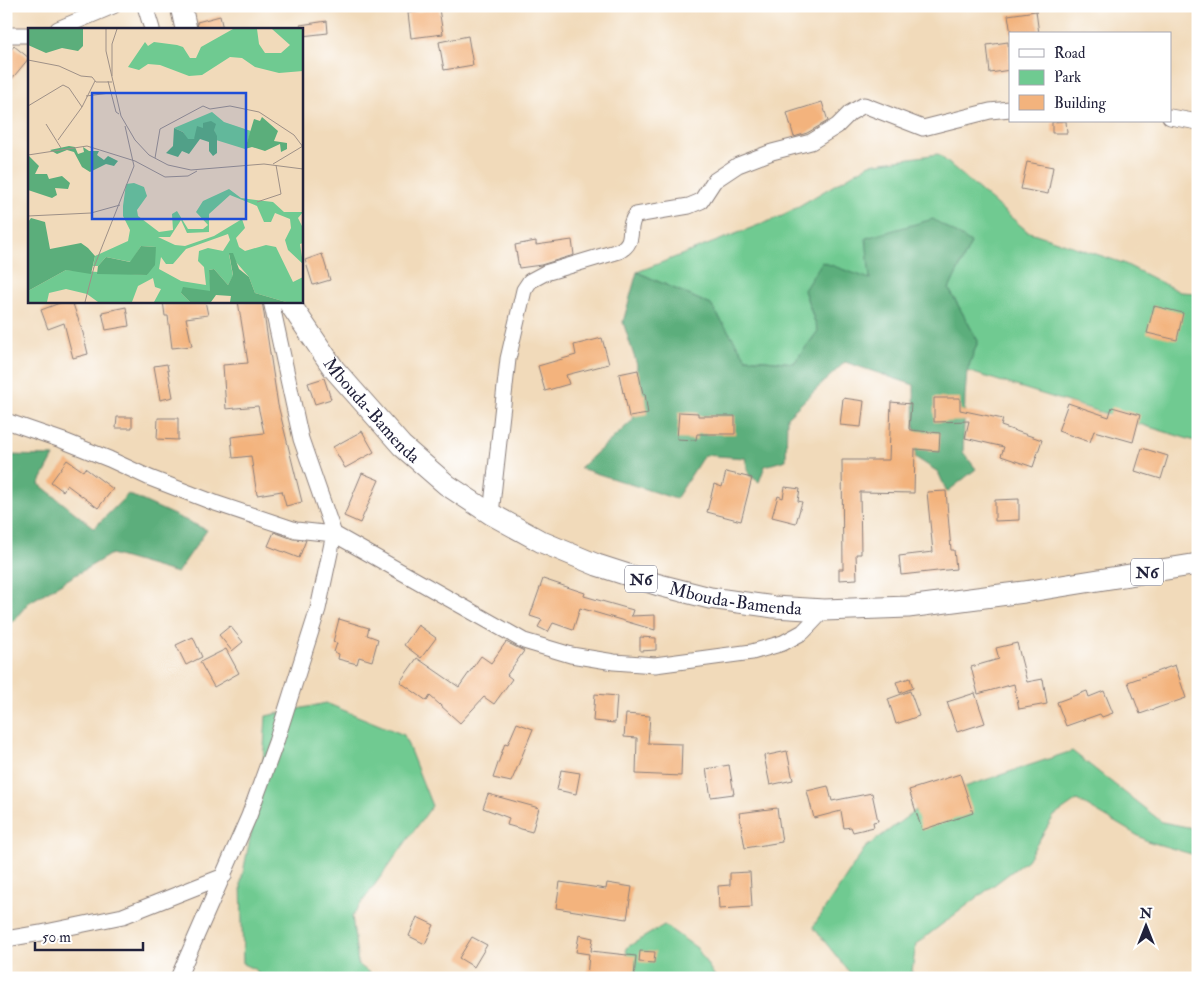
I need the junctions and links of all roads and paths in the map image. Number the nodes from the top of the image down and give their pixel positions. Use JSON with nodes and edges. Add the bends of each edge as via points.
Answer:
{"nodes":[{"id":1,"x":112,"y":6,"type":"edge"},
{"id":2,"x":145,"y":6,"type":"edge"},
{"id":3,"x":181,"y":6,"type":"edge"},
{"id":4,"x":60,"y":28,"type":"edge"},
{"id":5,"x":152,"y":28,"type":"edge"},
{"id":6,"x":186,"y":28,"type":"edge"},
{"id":7,"x":6,"y":35,"type":"edge"},
{"id":8,"x":28,"y":35,"type":"edge"},
{"id":9,"x":1009,"y":109,"type":"edge"},
{"id":10,"x":1172,"y":117,"type":"edge"},
{"id":11,"x":1198,"y":122,"type":"edge"},
{"id":12,"x":271,"y":302,"type":"edge"},
{"id":13,"x":289,"y":302,"type":"edge"},
{"id":14,"x":6,"y":421,"type":"edge"},
{"id":15,"x":491,"y":514,"type":"junction"},
{"id":16,"x":334,"y":534,"type":"junction"},
{"id":17,"x":1198,"y":564,"type":"edge"},
{"id":18,"x":824,"y":610,"type":"junction"},
{"id":19,"x":224,"y":876,"type":"junction"},
{"id":20,"x":6,"y":939,"type":"edge"},
{"id":21,"x":178,"y":978,"type":"edge"}],
"edges":[{"from":1,"to":4,"type":"street"},
{"from":2,"to":5,"type":"street"},
{"from":3,"to":6,"type":"highway"},
{"from":7,"to":8,"type":"street"},
{"from":9,"to":15,"type":"street","via":[[923,128],[864,105],[811,142],[738,165],[714,181],[700,200],[689,206],[636,215],[632,219],[626,248],[545,273],[530,281],[524,290],[508,359]]},
{"from":10,"to":11,"type":"street"},
{"from":12,"to":16,"type":"street","via":[[301,439]]},
{"from":13,"to":15,"type":"highway","name":"Mbouda-Bamenda","number":"N6","via":[[334,369],[402,446],[447,485]]},
{"from":14,"to":16,"type":"street","via":[[64,440],[215,503],[296,530]]},
{"from":15,"to":18,"type":"highway","name":"Mbouda-Bamenda","number":"N6","via":[[597,565],[659,585],[710,598]]},
{"from":16,"to":18,"type":"street","via":[[524,641],[571,655],[614,662],[655,665],[752,652],[783,643],[803,632]]},
{"from":16,"to":19,"type":"street","via":[[318,609],[279,733]]},
{"from":17,"to":18,"type":"highway","name":"Mbouda-Bamenda","number":"N6","via":[[908,607]]},
{"from":19,"to":20,"type":"street","via":[[123,916]]},
{"from":19,"to":21,"type":"street"}]}
